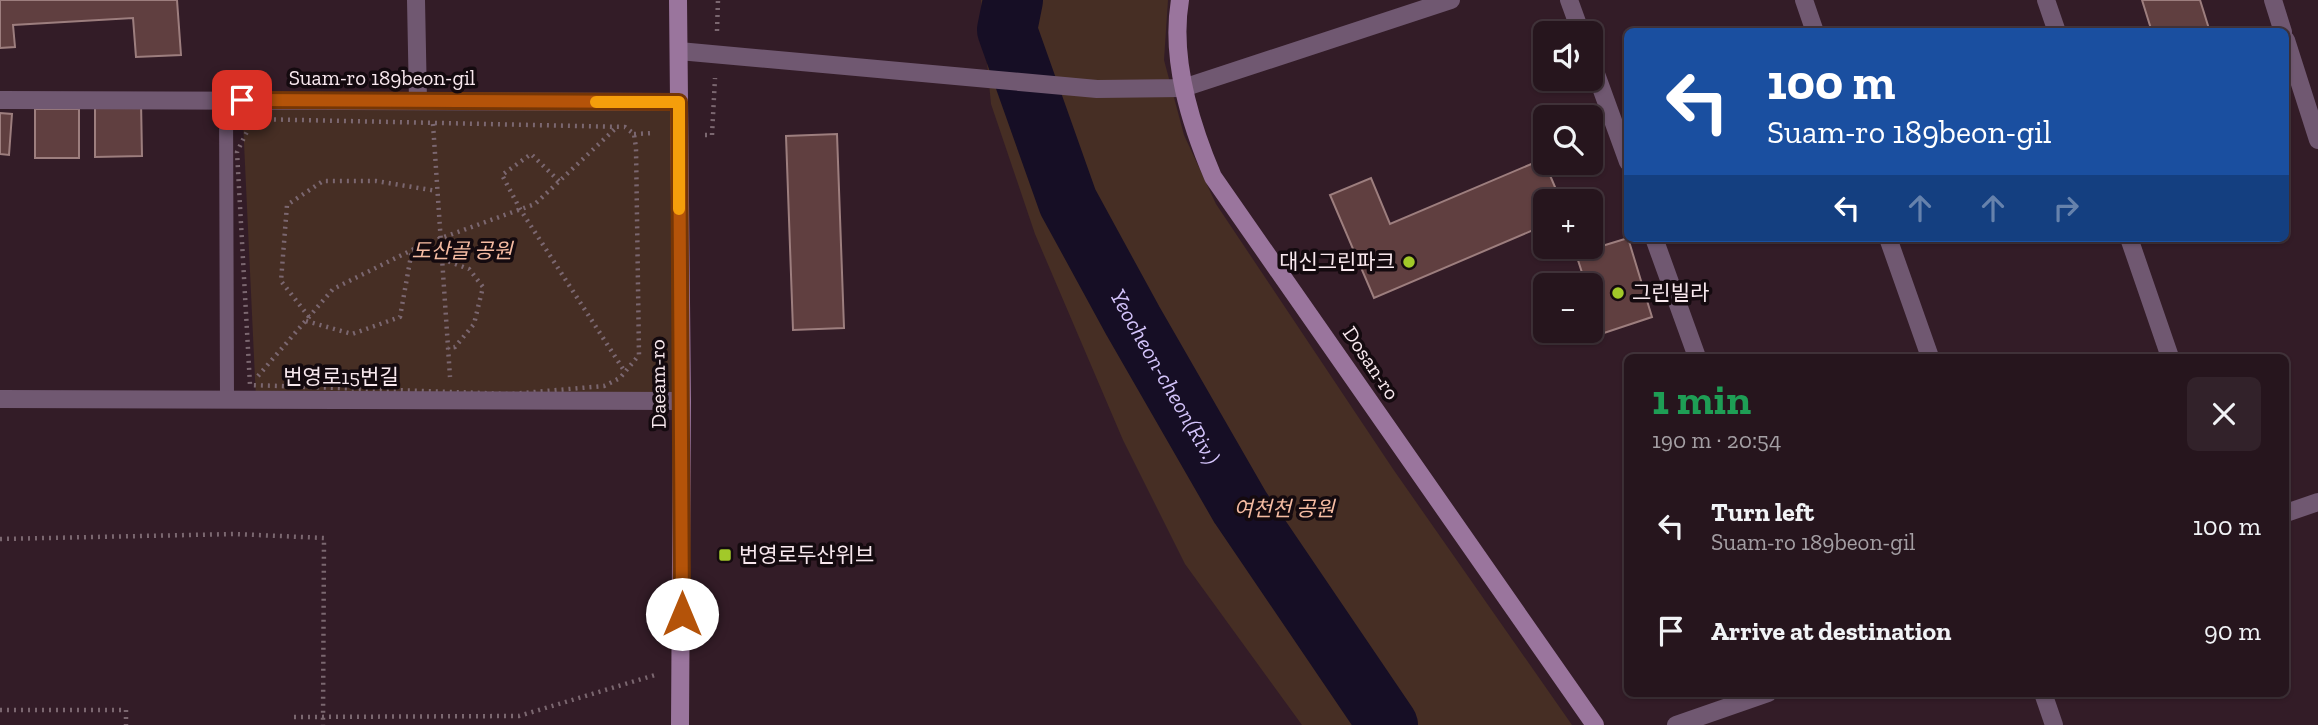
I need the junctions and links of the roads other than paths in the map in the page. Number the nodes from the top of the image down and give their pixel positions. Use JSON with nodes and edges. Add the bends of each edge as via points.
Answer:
{"nodes":[{"id":1,"x":416,"y":0,"type":"edge"},
{"id":2,"x":678,"y":0,"type":"edge"},
{"id":3,"x":1180,"y":0,"type":"edge"},
{"id":4,"x":1451,"y":0,"type":"edge"},
{"id":5,"x":1569,"y":0,"type":"edge"},
{"id":6,"x":1804,"y":0,"type":"edge"},
{"id":7,"x":2046,"y":0,"type":"edge"},
{"id":8,"x":2273,"y":0,"type":"edge"},
{"id":9,"x":1577,"y":21,"type":"edge"},
{"id":10,"x":1814,"y":28,"type":"edge"},
{"id":11,"x":2056,"y":28,"type":"edge"},
{"id":12,"x":2282,"y":28,"type":"edge"},
{"id":13,"x":2289,"y":49,"type":"edge"},
{"id":14,"x":679,"y":51,"type":"junction"},
{"id":15,"x":1184,"y":88,"type":"junction"},
{"id":16,"x":1602,"y":91,"type":"edge"},
{"id":17,"x":0,"y":100,"type":"edge"},
{"id":18,"x":226,"y":100,"type":"junction"},
{"id":19,"x":418,"y":101,"type":"junction"},
{"id":20,"x":679,"y":102,"type":"junction"},
{"id":21,"x":2318,"y":140,"type":"edge"},
{"id":22,"x":1624,"y":151,"type":"edge"},
{"id":23,"x":1655,"y":242,"type":"edge"},
{"id":24,"x":1889,"y":242,"type":"edge"},
{"id":25,"x":2130,"y":242,"type":"edge"},
{"id":26,"x":1696,"y":354,"type":"edge"},
{"id":27,"x":1929,"y":354,"type":"edge"},
{"id":28,"x":2169,"y":354,"type":"edge"},
{"id":29,"x":0,"y":399,"type":"edge"},
{"id":30,"x":227,"y":400,"type":"junction"},
{"id":31,"x":682,"y":401,"type":"junction"},
{"id":32,"x":2318,"y":502,"type":"edge"},
{"id":33,"x":2289,"y":512,"type":"edge"},
{"id":34,"x":1756,"y":697,"type":"edge"},
{"id":35,"x":2044,"y":697,"type":"edge"},
{"id":36,"x":680,"y":725,"type":"edge"},
{"id":37,"x":1595,"y":725,"type":"edge"},
{"id":38,"x":1676,"y":725,"type":"edge"},
{"id":39,"x":2053,"y":725,"type":"edge"}],
"edges":[{"from":1,"to":19,"type":"street"},
{"from":2,"to":14,"type":"main road","name":"Daeam-ro"},
{"from":3,"to":15,"type":"main road","name":"Dosan-ro"},
{"from":4,"to":15,"type":"street"},
{"from":5,"to":9,"type":"street"},
{"from":6,"to":10,"type":"street"},
{"from":7,"to":11,"type":"street"},
{"from":8,"to":12,"type":"street"},
{"from":13,"to":21,"type":"street"},
{"from":14,"to":15,"type":"street","via":[[1097,89]]},
{"from":14,"to":20,"type":"main road","name":"Daeam-ro"},
{"from":15,"to":37,"type":"main road","name":"Dosan-ro","via":[[1200,148],[1228,202]]},
{"from":16,"to":22,"type":"street"},
{"from":17,"to":18,"type":"street","name":"Suam-ro 189beon-gil"},
{"from":18,"to":19,"type":"street","name":"Suam-ro 189beon-gil"},
{"from":18,"to":30,"type":"lane"},
{"from":19,"to":20,"type":"street","name":"Suam-ro 189beon-gil"},
{"from":20,"to":31,"type":"main road","name":"Daeam-ro"},
{"from":23,"to":26,"type":"street"},
{"from":24,"to":27,"type":"street"},
{"from":25,"to":28,"type":"street"},
{"from":29,"to":30,"type":"street","name":"번영로15번길"},
{"from":30,"to":31,"type":"street","name":"번영로15번길"},
{"from":31,"to":36,"type":"main road","name":"Daeam-ro"},
{"from":32,"to":33,"type":"street"},
{"from":34,"to":38,"type":"street"},
{"from":35,"to":39,"type":"street"}]}
